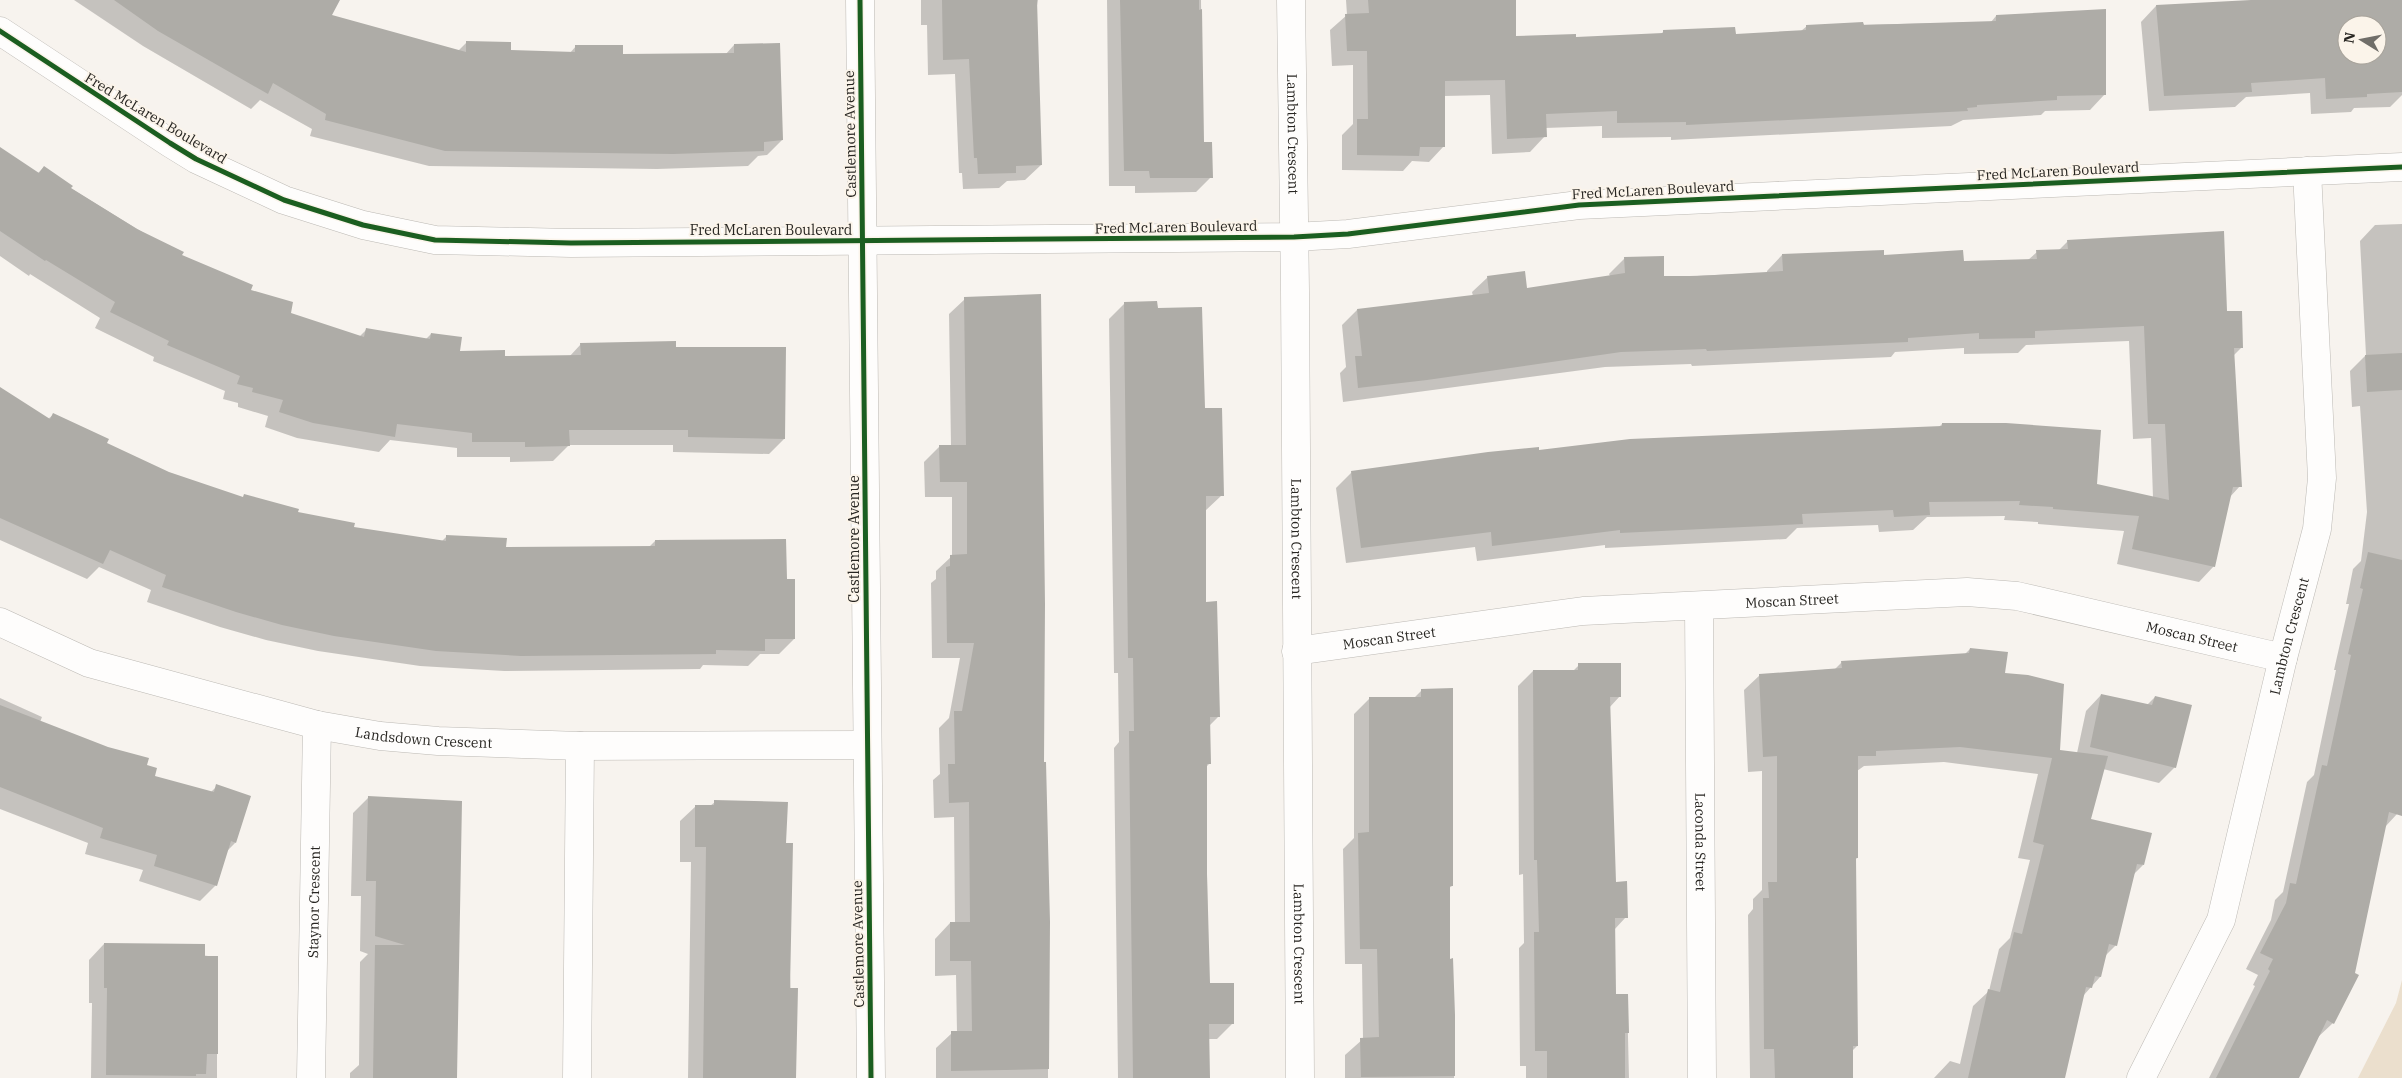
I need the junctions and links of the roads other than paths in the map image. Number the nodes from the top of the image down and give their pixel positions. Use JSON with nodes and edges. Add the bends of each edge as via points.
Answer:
{"nodes":[{"id":1,"x":860,"y":0,"type":"edge"},
{"id":2,"x":1291,"y":0,"type":"edge"},
{"id":3,"x":0,"y":31,"type":"edge"},
{"id":4,"x":2402,"y":166,"type":"edge"},
{"id":5,"x":2308,"y":171,"type":"junction"},
{"id":6,"x":1294,"y":237,"type":"junction"},
{"id":7,"x":863,"y":241,"type":"junction"},
{"id":8,"x":1699,"y":606,"type":"junction"},
{"id":9,"x":0,"y":622,"type":"edge"},
{"id":10,"x":1296,"y":651,"type":"junction"},
{"id":11,"x":2283,"y":658,"type":"junction"},
{"id":12,"x":317,"y":725,"type":"junction"},
{"id":13,"x":867,"y":744,"type":"junction"},
{"id":14,"x":580,"y":746,"type":"junction"},
{"id":15,"x":311,"y":1078,"type":"edge"},
{"id":16,"x":577,"y":1078,"type":"edge"},
{"id":17,"x":871,"y":1078,"type":"edge"},
{"id":18,"x":1300,"y":1078,"type":"edge"},
{"id":19,"x":1702,"y":1078,"type":"edge"},
{"id":20,"x":2141,"y":1078,"type":"edge"}],
"edges":[{"from":1,"to":7,"type":"street","name":"Castlemore Avenue"},
{"from":2,"to":6,"type":"street","name":"Lambton Crescent"},
{"from":3,"to":7,"type":"street","name":"Fred McLaren Boulevard","via":[[196,159],[284,200],[363,225],[435,240],[486,242]]},
{"from":4,"to":5,"type":"street","name":"Fred McLaren Boulevard"},
{"from":5,"to":6,"type":"street","name":"Fred McLaren Boulevard","via":[[1579,205],[1348,234]]},
{"from":5,"to":11,"type":"street","name":"Lambton Crescent","via":[[2322,478],[2317,529]]},
{"from":6,"to":7,"type":"street","name":"Fred McLaren Boulevard"},
{"from":6,"to":10,"type":"street","name":"Lambton Crescent"},
{"from":7,"to":13,"type":"street","name":"Castlemore Avenue"},
{"from":8,"to":10,"type":"street","name":"Moscan Street","via":[[1536,616]]},
{"from":8,"to":11,"type":"street","name":"Moscan Street","via":[[1967,592],[2017,596]]},
{"from":8,"to":19,"type":"street","name":"Laconda Street"},
{"from":9,"to":12,"type":"street","name":"Landsdown Crescent","via":[[89,663]]},
{"from":10,"to":18,"type":"street","name":"Lambton Crescent"},
{"from":11,"to":20,"type":"street","name":"Lambton Crescent","via":[[2221,920]]},
{"from":12,"to":14,"type":"street","name":"Landsdown Crescent","via":[[380,736],[438,741]]},
{"from":12,"to":15,"type":"street","name":"Staynor Crescent"},
{"from":13,"to":14,"type":"street","name":"Landsdown Crescent"},
{"from":13,"to":17,"type":"street","name":"Castlemore Avenue"},
{"from":14,"to":16,"type":"street"}]}
